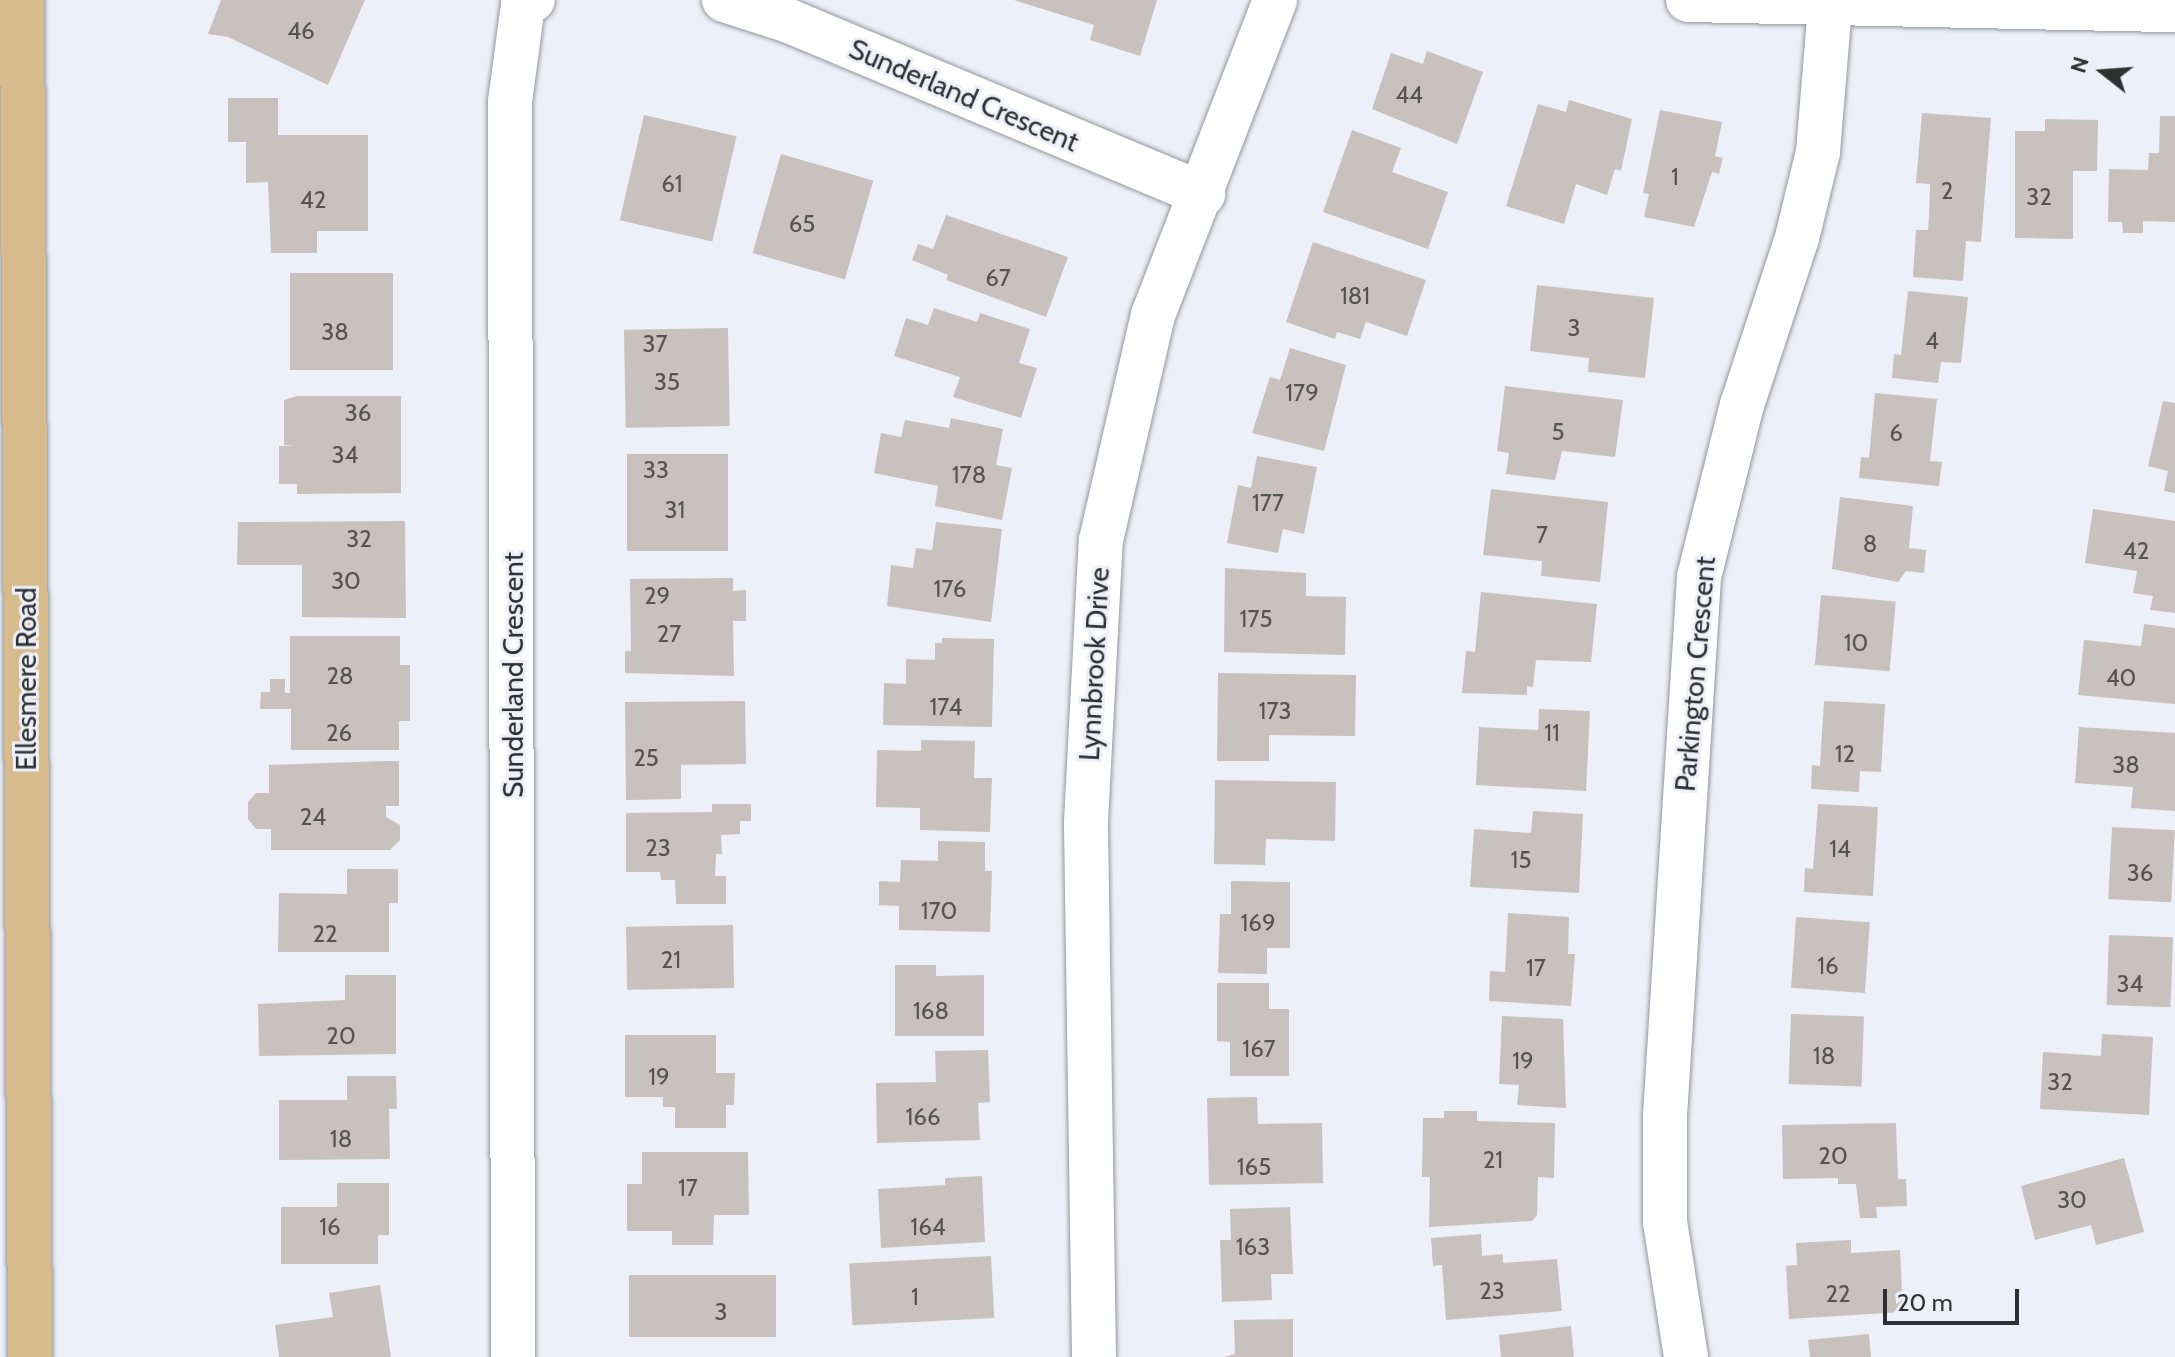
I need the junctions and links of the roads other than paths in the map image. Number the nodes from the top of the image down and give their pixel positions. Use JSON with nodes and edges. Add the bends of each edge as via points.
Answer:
{"nodes":[{"id":1,"x":22,"y":0,"type":"edge"},
{"id":2,"x":533,"y":0,"type":"edge"},
{"id":3,"x":724,"y":0,"type":"edge"},
{"id":4,"x":1275,"y":0,"type":"edge"},
{"id":5,"x":1688,"y":0,"type":"edge"},
{"id":6,"x":1830,"y":6,"type":"junction"},
{"id":7,"x":2175,"y":10,"type":"edge"},
{"id":8,"x":11,"y":154,"type":"edge"},
{"id":9,"x":1203,"y":194,"type":"junction"},
{"id":10,"x":12,"y":441,"type":"edge"},
{"id":11,"x":13,"y":802,"type":"edge"},
{"id":12,"x":30,"y":1357,"type":"edge"},
{"id":13,"x":513,"y":1357,"type":"edge"},
{"id":14,"x":1094,"y":1357,"type":"edge"},
{"id":15,"x":1686,"y":1357,"type":"edge"}],
"edges":[{"from":1,"to":8,"type":"main road","name":"Ellesmere Road"},
{"from":2,"to":13,"type":"street","name":"Sunderland Crescent","via":[[523,5],[510,102]]},
{"from":3,"to":9,"type":"street","name":"Sunderland Crescent","via":[[789,21]]},
{"from":4,"to":9,"type":"street","name":"Lynnbrook Drive"},
{"from":5,"to":6,"type":"street"},
{"from":6,"to":7,"type":"street"},
{"from":6,"to":15,"type":"street","name":"Parkington Crescent","via":[[1818,152],[1797,238],[1742,405],[1699,577],[1665,1116],[1665,1222]]},
{"from":8,"to":10,"type":"main road","name":"Ellesmere Road"},
{"from":9,"to":14,"type":"street","name":"Lynnbrook Drive","via":[[1153,315],[1110,495],[1094,603],[1086,822]]},
{"from":10,"to":11,"type":"main road","name":"Ellesmere Road"},
{"from":11,"to":12,"type":"main road","name":"Ellesmere Road"}]}
